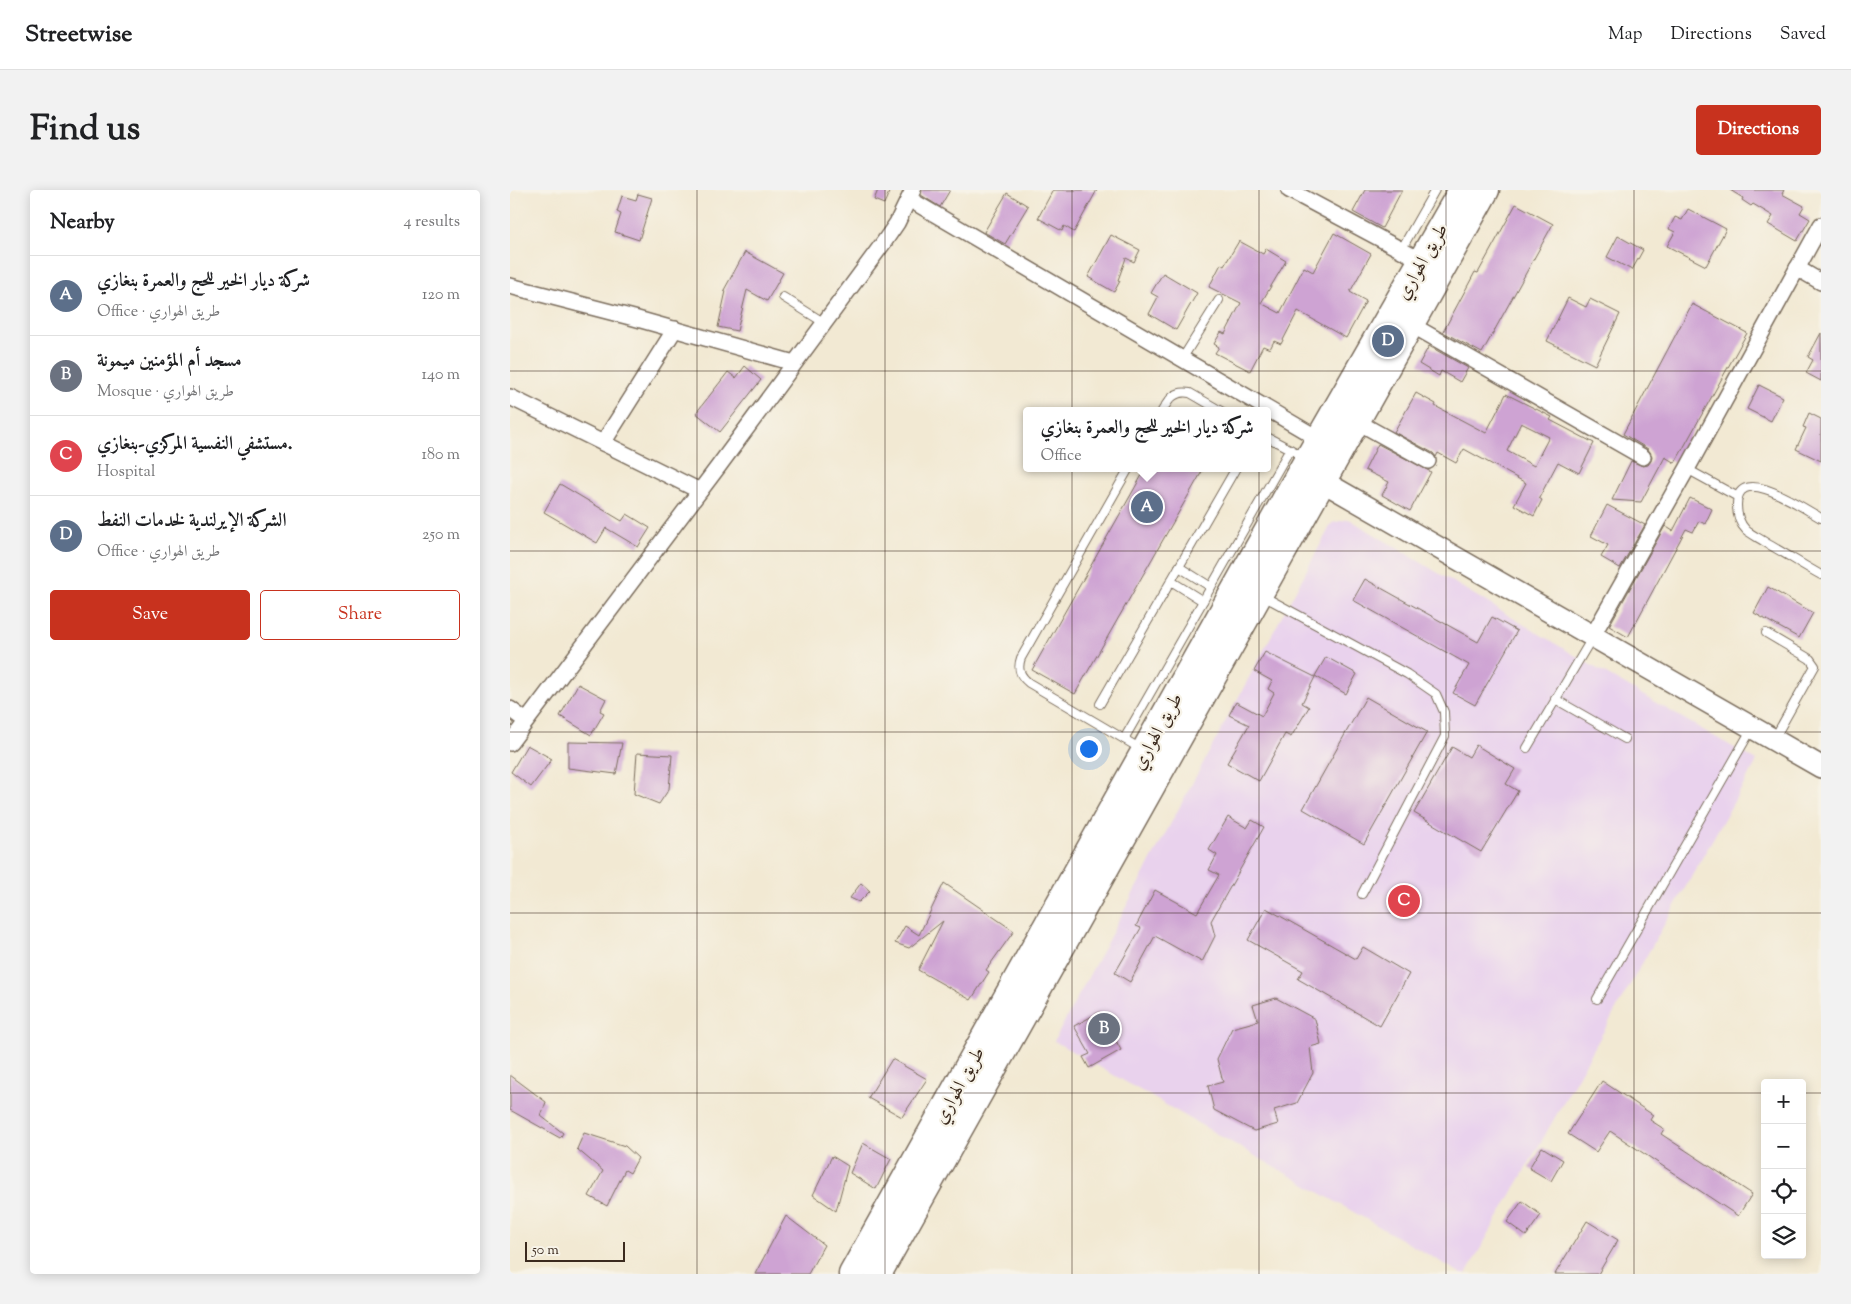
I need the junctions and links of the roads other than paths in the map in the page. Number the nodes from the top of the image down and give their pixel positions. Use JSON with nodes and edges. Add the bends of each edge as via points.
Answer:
{"nodes":[{"id":1,"x":1289,"y":190,"type":"edge"},
{"id":2,"x":1435,"y":190,"type":"edge"},
{"id":3,"x":1462,"y":190,"type":"edge"},
{"id":4,"x":1486,"y":190,"type":"edge"},
{"id":5,"x":911,"y":194,"type":"edge"},
{"id":6,"x":1821,"y":224,"type":"edge"},
{"id":7,"x":1412,"y":255,"type":"junction"},
{"id":8,"x":1797,"y":268,"type":"junction"},
{"id":9,"x":1821,"y":282,"type":"edge"},
{"id":10,"x":510,"y":286,"type":"edge"},
{"id":11,"x":783,"y":297,"type":"dead end"},
{"id":12,"x":1219,"y":300,"type":"dead end"},
{"id":13,"x":823,"y":322,"type":"junction"},
{"id":14,"x":1410,"y":324,"type":"junction"},
{"id":15,"x":675,"y":329,"type":"junction"},
{"id":16,"x":1182,"y":358,"type":"junction"},
{"id":17,"x":794,"y":363,"type":"junction"},
{"id":18,"x":510,"y":397,"type":"edge"},
{"id":19,"x":1165,"y":407,"type":"edge"},
{"id":20,"x":1214,"y":407,"type":"edge"},
{"id":21,"x":1249,"y":407,"type":"edge"},
{"id":22,"x":1356,"y":421,"type":"junction"},
{"id":23,"x":1271,"y":423,"type":"edge"},
{"id":24,"x":1271,"y":438,"type":"edge"},
{"id":25,"x":603,"y":443,"type":"junction"},
{"id":26,"x":1306,"y":449,"type":"junction"},
{"id":27,"x":1643,"y":457,"type":"dead end"},
{"id":28,"x":1428,"y":461,"type":"dead end"},
{"id":29,"x":1687,"y":469,"type":"junction"},
{"id":30,"x":1128,"y":472,"type":"edge"},
{"id":31,"x":1234,"y":472,"type":"edge"},
{"id":32,"x":1322,"y":481,"type":"junction"},
{"id":33,"x":700,"y":491,"type":"junction"},
{"id":34,"x":1738,"y":497,"type":"junction"},
{"id":35,"x":1821,"y":518,"type":"edge"},
{"id":36,"x":1179,"y":567,"type":"junction"},
{"id":37,"x":1821,"y":575,"type":"edge"},
{"id":38,"x":1171,"y":581,"type":"junction"},
{"id":39,"x":1211,"y":587,"type":"junction"},
{"id":40,"x":1260,"y":594,"type":"junction"},
{"id":41,"x":1203,"y":601,"type":"junction"},
{"id":42,"x":1766,"y":634,"type":"dead end"},
{"id":43,"x":1593,"y":635,"type":"junction"},
{"id":44,"x":1556,"y":699,"type":"junction"},
{"id":45,"x":1100,"y":704,"type":"dead end"},
{"id":46,"x":510,"y":709,"type":"edge"},
{"id":47,"x":526,"y":721,"type":"junction"},
{"id":48,"x":1753,"y":728,"type":"junction"},
{"id":49,"x":1626,"y":739,"type":"dead end"},
{"id":50,"x":1774,"y":740,"type":"junction"},
{"id":51,"x":510,"y":743,"type":"edge"},
{"id":52,"x":1135,"y":745,"type":"junction"},
{"id":53,"x":1527,"y":748,"type":"dead end"},
{"id":54,"x":1821,"y":767,"type":"edge"},
{"id":55,"x":1362,"y":894,"type":"dead end"},
{"id":56,"x":1597,"y":999,"type":"dead end"},
{"id":57,"x":852,"y":1274,"type":"edge"},
{"id":58,"x":878,"y":1274,"type":"edge"}],
"edges":[{"from":1,"to":7,"type":"street"},
{"from":2,"to":7,"type":"lane"},
{"from":3,"to":7,"type":"highway","name":"طريق الهواري"},
{"from":4,"to":14,"type":"highway","name":"طريق الهواري"},
{"from":5,"to":13,"type":"street","via":[[884,242]]},
{"from":5,"to":16,"type":"street"},
{"from":6,"to":8,"type":"street"},
{"from":7,"to":26,"type":"highway","name":"طريق الهواري"},
{"from":8,"to":9,"type":"street"},
{"from":8,"to":29,"type":"street"},
{"from":10,"to":15,"type":"street"},
{"from":11,"to":13,"type":"lane"},
{"from":12,"to":16,"type":"lane"},
{"from":13,"to":17,"type":"street"},
{"from":14,"to":22,"type":"highway","name":"طريق الهواري"},
{"from":14,"to":27,"type":"street"},
{"from":15,"to":17,"type":"street"},
{"from":15,"to":25,"type":"street"},
{"from":16,"to":21,"type":"street"},
{"from":17,"to":33,"type":"street"},
{"from":18,"to":25,"type":"street"},
{"from":19,"to":20,"type":"lane","via":[[1171,397],[1185,392]]},
{"from":22,"to":28,"type":"street"},
{"from":22,"to":32,"type":"highway","name":"طريق الهواري"},
{"from":23,"to":26,"type":"street"},
{"from":24,"to":26,"type":"lane"},
{"from":25,"to":33,"type":"street"},
{"from":26,"to":39,"type":"lane"},
{"from":26,"to":52,"type":"highway","name":"طريق الهواري"},
{"from":29,"to":34,"type":"lane"},
{"from":29,"to":43,"type":"street"},
{"from":30,"to":52,"type":"lane","via":[[1021,658],[1019,669],[1029,683]]},
{"from":31,"to":36,"type":"lane"},
{"from":32,"to":40,"type":"highway","name":"طريق الهواري"},
{"from":32,"to":43,"type":"street"},
{"from":33,"to":47,"type":"street"},
{"from":34,"to":35,"type":"lane","via":[[1747,488],[1765,488]]},
{"from":34,"to":37,"type":"lane","via":[[1738,516],[1746,530]]},
{"from":36,"to":38,"type":"lane"},
{"from":36,"to":39,"type":"lane"},
{"from":38,"to":41,"type":"lane"},
{"from":38,"to":45,"type":"lane"},
{"from":39,"to":41,"type":"lane"},
{"from":40,"to":55,"type":"lane","via":[[1407,674],[1436,694],[1444,712],[1445,736]]},
{"from":40,"to":58,"type":"highway","name":"طريق الهواري"},
{"from":41,"to":52,"type":"lane"},
{"from":42,"to":50,"type":"lane","via":[[1810,659],[1815,666]]},
{"from":43,"to":44,"type":"lane"},
{"from":43,"to":48,"type":"street"},
{"from":44,"to":49,"type":"lane"},
{"from":44,"to":53,"type":"lane"},
{"from":46,"to":47,"type":"street"},
{"from":47,"to":51,"type":"street"},
{"from":48,"to":50,"type":"street"},
{"from":48,"to":56,"type":"lane"},
{"from":50,"to":54,"type":"street"},
{"from":52,"to":57,"type":"highway","name":"طريق الهواري"}]}
